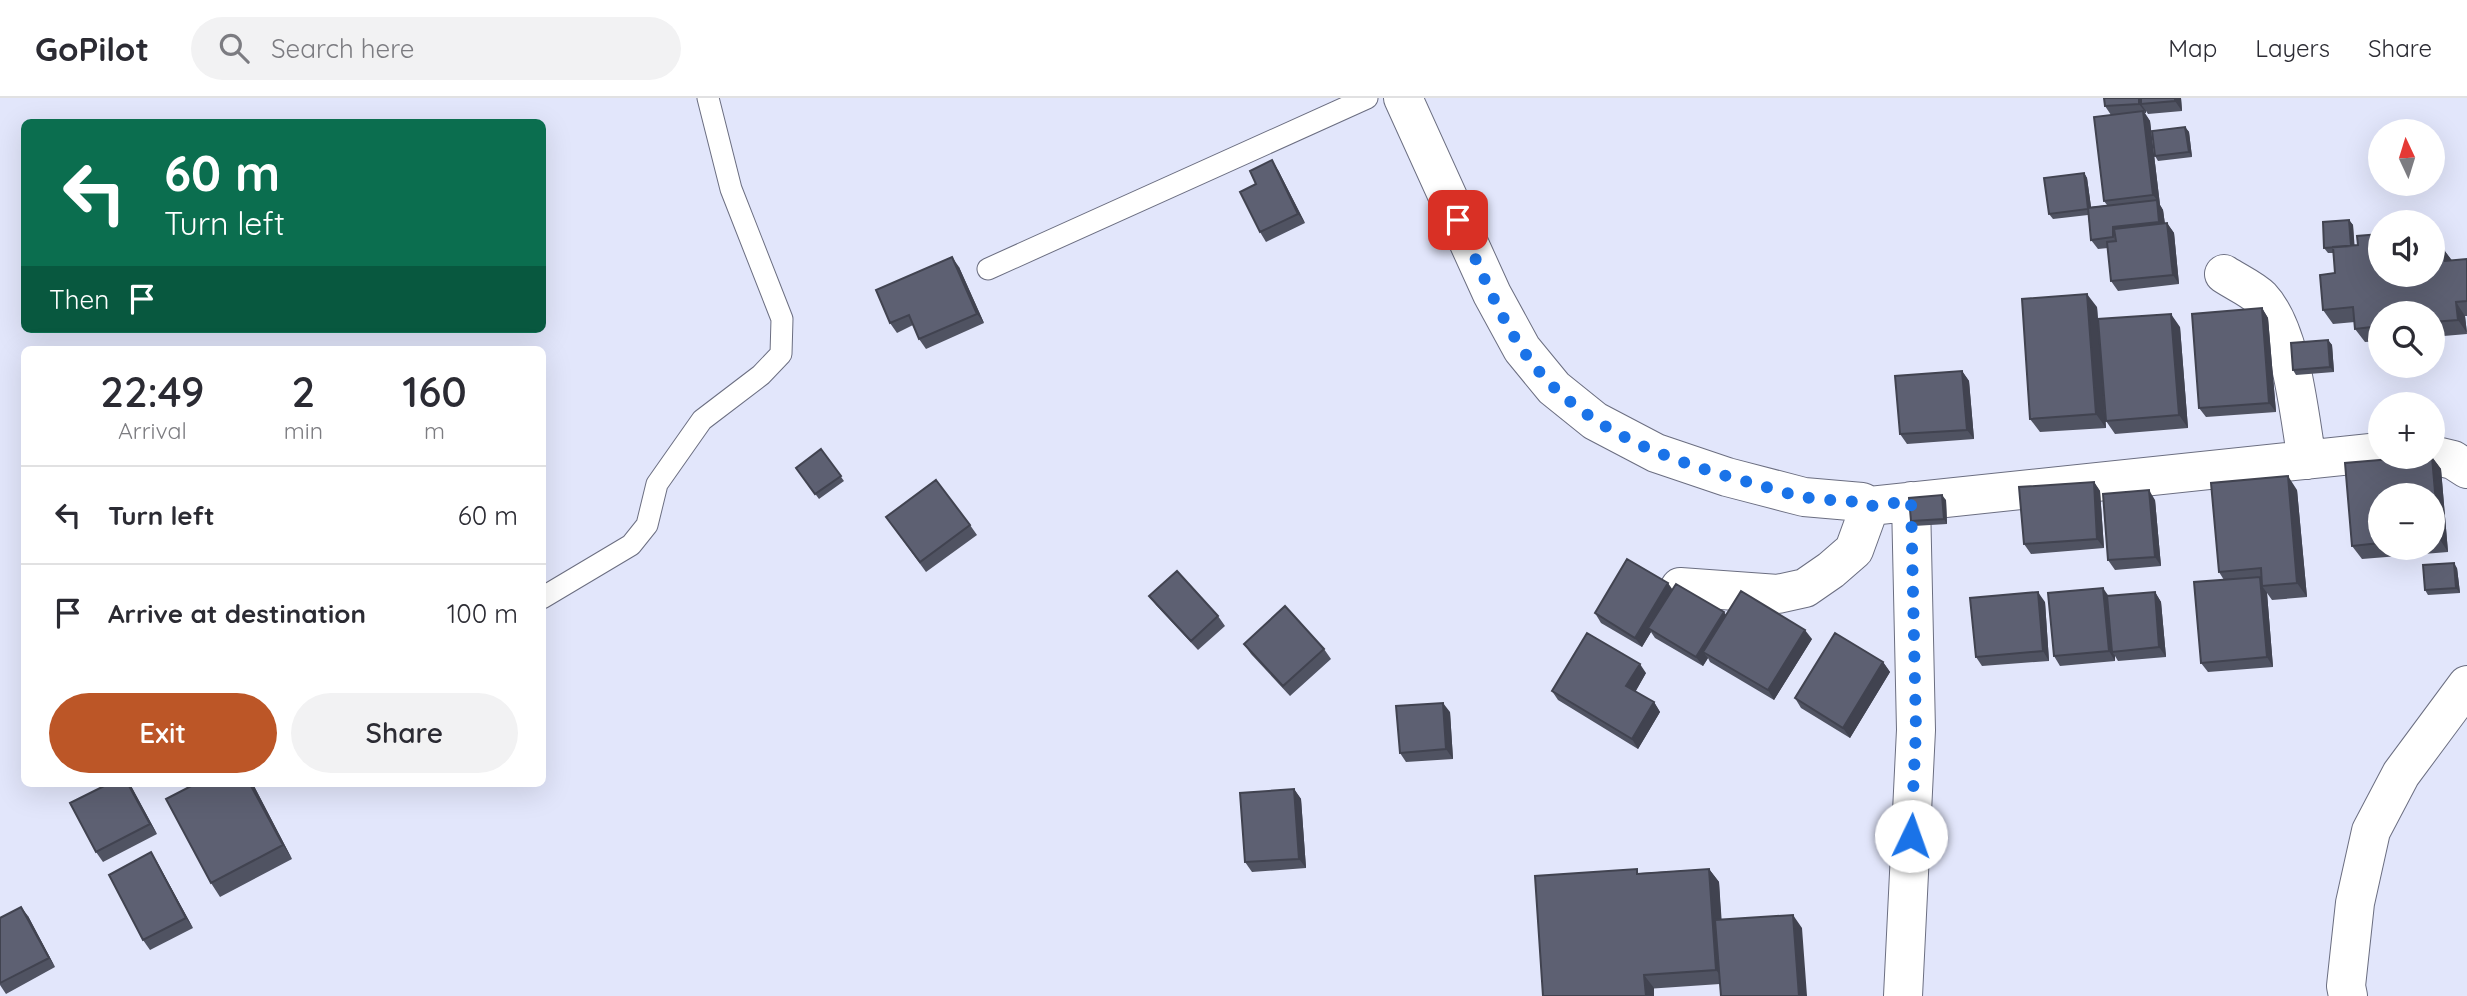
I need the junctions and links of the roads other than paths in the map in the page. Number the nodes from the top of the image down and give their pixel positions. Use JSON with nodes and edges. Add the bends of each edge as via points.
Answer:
{"nodes":[{"id":1,"x":708,"y":98,"type":"edge"},
{"id":2,"x":1367,"y":98,"type":"edge"},
{"id":3,"x":1403,"y":98,"type":"edge"},
{"id":4,"x":988,"y":269,"type":"dead end"},
{"id":5,"x":2224,"y":274,"type":"dead end"},
{"id":6,"x":2368,"y":453,"type":"edge"},
{"id":7,"x":2445,"y":458,"type":"edge"},
{"id":8,"x":2306,"y":460,"type":"junction"},
{"id":9,"x":2467,"y":469,"type":"edge"},
{"id":10,"x":1911,"y":501,"type":"junction"},
{"id":11,"x":1870,"y":506,"type":"junction"},
{"id":12,"x":1680,"y":587,"type":"edge"},
{"id":13,"x":546,"y":596,"type":"edge"},
{"id":14,"x":2467,"y":685,"type":"edge"},
{"id":15,"x":1903,"y":996,"type":"edge"},
{"id":16,"x":2348,"y":996,"type":"edge"}],
"edges":[{"from":1,"to":13,"type":"lane","via":[[731,190],[782,319],[781,354],[761,375],[702,419],[657,484],[647,525],[631,545]]},
{"from":2,"to":4,"type":"lane"},
{"from":3,"to":11,"type":"street","via":[[1492,294],[1522,349],[1554,388],[1595,421],[1656,453],[1804,497]]},
{"from":5,"to":8,"type":"street","via":[[2260,297],[2274,316],[2285,341]]},
{"from":6,"to":8,"type":"street"},
{"from":7,"to":9,"type":"street"},
{"from":8,"to":10,"type":"street"},
{"from":10,"to":11,"type":"street"},
{"from":10,"to":15,"type":"street","via":[[1916,730]]},
{"from":11,"to":12,"type":"street","via":[[1854,550],[1805,588],[1778,594]]},
{"from":14,"to":16,"type":"street","via":[[2401,774],[2371,831],[2354,903]]}]}
